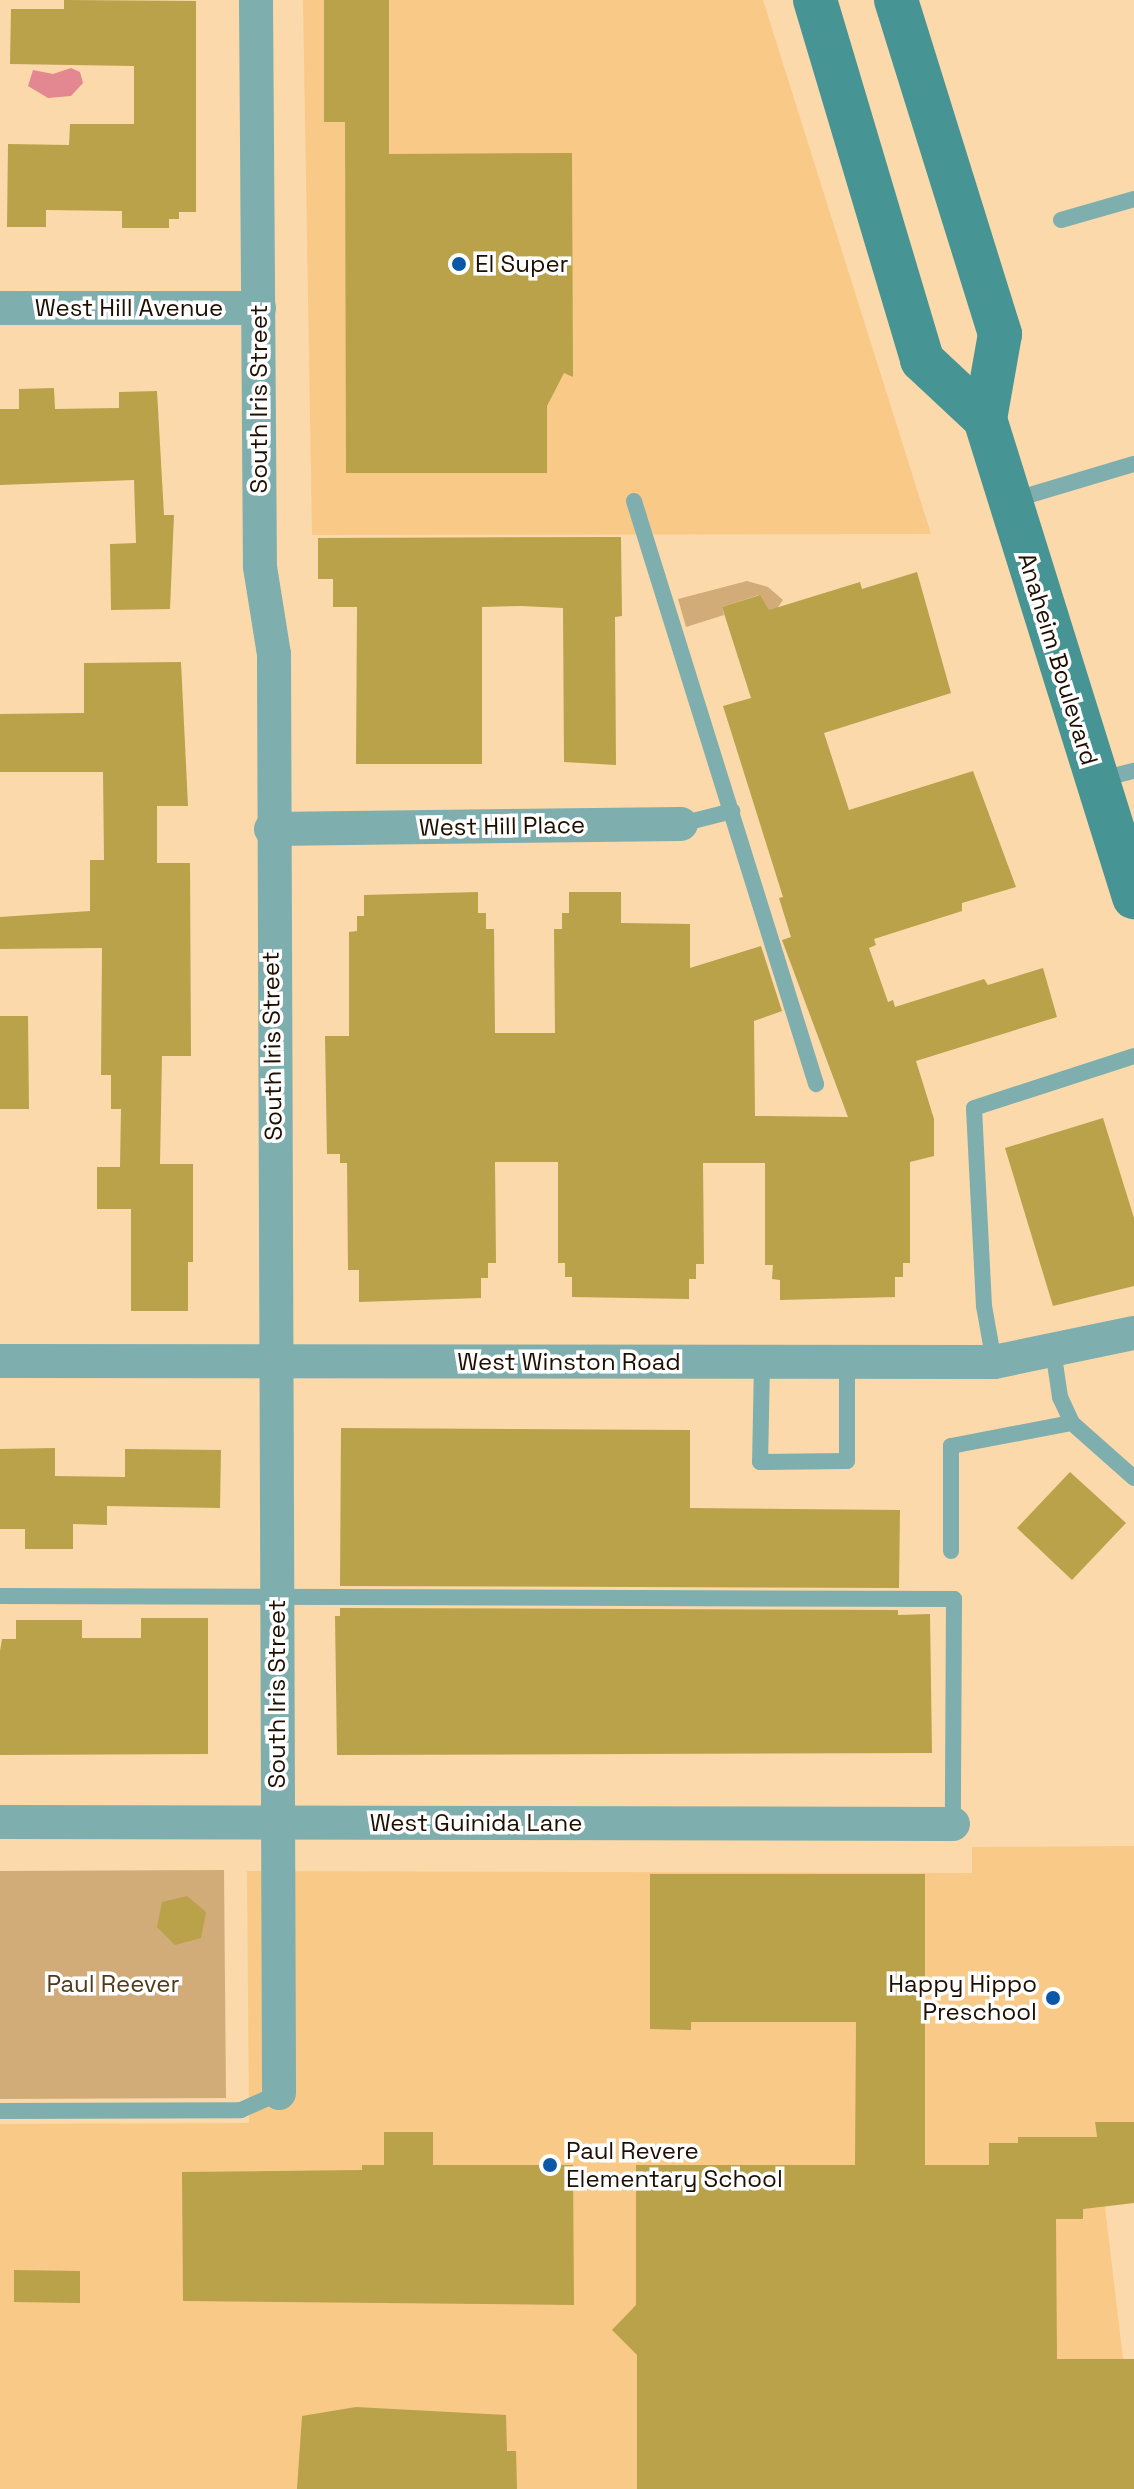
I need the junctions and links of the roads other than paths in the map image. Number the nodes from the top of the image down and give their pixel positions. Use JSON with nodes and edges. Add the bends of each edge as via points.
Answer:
{"nodes":[{"id":1,"x":256,"y":0,"type":"edge"},
{"id":2,"x":815,"y":0,"type":"edge"},
{"id":3,"x":896,"y":0,"type":"edge"},
{"id":4,"x":1134,"y":199,"type":"edge"},
{"id":5,"x":1061,"y":220,"type":"dead end"},
{"id":6,"x":0,"y":308,"type":"edge"},
{"id":7,"x":259,"y":308,"type":"junction"},
{"id":8,"x":985,"y":419,"type":"junction"},
{"id":9,"x":1134,"y":464,"type":"edge"},
{"id":10,"x":634,"y":501,"type":"dead end"},
{"id":11,"x":1009,"y":501,"type":"junction"},
{"id":12,"x":1115,"y":776,"type":"edge"},
{"id":13,"x":732,"y":811,"type":"junction"},
{"id":14,"x":681,"y":824,"type":"joint"},
{"id":15,"x":271,"y":829,"type":"junction"},
{"id":16,"x":1134,"y":897,"type":"edge"},
{"id":17,"x":1134,"y":1056,"type":"edge"},
{"id":18,"x":816,"y":1084,"type":"dead end"},
{"id":19,"x":1134,"y":1333,"type":"edge"},
{"id":20,"x":1053,"y":1350,"type":"junction"},
{"id":21,"x":0,"y":1361,"type":"edge"},
{"id":22,"x":275,"y":1362,"type":"junction"},
{"id":23,"x":762,"y":1362,"type":"junction"},
{"id":24,"x":847,"y":1362,"type":"junction"},
{"id":25,"x":994,"y":1362,"type":"junction"},
{"id":26,"x":1072,"y":1423,"type":"junction"},
{"id":27,"x":1134,"y":1478,"type":"edge"},
{"id":28,"x":951,"y":1551,"type":"dead end"},
{"id":29,"x":0,"y":1596,"type":"edge"},
{"id":30,"x":277,"y":1596,"type":"junction"},
{"id":31,"x":0,"y":1822,"type":"edge"},
{"id":32,"x":276,"y":1822,"type":"junction"},
{"id":33,"x":953,"y":1824,"type":"joint"},
{"id":34,"x":279,"y":2093,"type":"joint"},
{"id":35,"x":0,"y":2111,"type":"edge"}],
"edges":[{"from":1,"to":7,"type":"street","name":"South Iris Street"},
{"from":2,"to":8,"type":"main road","via":[[922,360]]},
{"from":3,"to":8,"type":"main road","name":"Anaheim Boulevard","via":[[1000,334]]},
{"from":4,"to":5,"type":"lane"},
{"from":6,"to":7,"type":"street","name":"West Hill Avenue"},
{"from":7,"to":15,"type":"street","name":"South Iris Street","via":[[260,567],[274,654]]},
{"from":8,"to":11,"type":"main road","name":"Anaheim Boulevard"},
{"from":9,"to":11,"type":"lane"},
{"from":10,"to":13,"type":"lane"},
{"from":11,"to":12,"type":"main road","name":"Anaheim Boulevard"},
{"from":12,"to":16,"type":"main road","name":"Anaheim Boulevard"},
{"from":13,"to":14,"type":"lane","name":"West Hill Place"},
{"from":13,"to":18,"type":"lane"},
{"from":14,"to":15,"type":"street","name":"West Hill Place"},
{"from":15,"to":22,"type":"street","name":"South Iris Street"},
{"from":17,"to":25,"type":"lane","via":[[974,1108],[984,1306]]},
{"from":19,"to":20,"type":"street","name":"West Winston Road"},
{"from":20,"to":25,"type":"street","name":"West Winston Road"},
{"from":20,"to":26,"type":"lane","via":[[1060,1397]]},
{"from":21,"to":22,"type":"street","name":"West Winston Road"},
{"from":22,"to":23,"type":"street","name":"West Winston Road"},
{"from":22,"to":30,"type":"street","name":"South Iris Street"},
{"from":23,"to":24,"type":"street","name":"West Winston Road"},
{"from":23,"to":24,"type":"lane","via":[[760,1462],[847,1461]]},
{"from":24,"to":25,"type":"street","name":"West Winston Road"},
{"from":26,"to":27,"type":"lane"},
{"from":26,"to":28,"type":"lane","via":[[951,1446]]},
{"from":29,"to":30,"type":"lane"},
{"from":30,"to":32,"type":"street","name":"South Iris Street"},
{"from":30,"to":33,"type":"lane","via":[[954,1599]]},
{"from":31,"to":32,"type":"street","name":"West Guinida Lane"},
{"from":32,"to":33,"type":"street","name":"West Guinida Lane"},
{"from":32,"to":34,"type":"street","name":"South Iris Street"},
{"from":34,"to":35,"type":"lane","via":[[241,2110]]}]}
